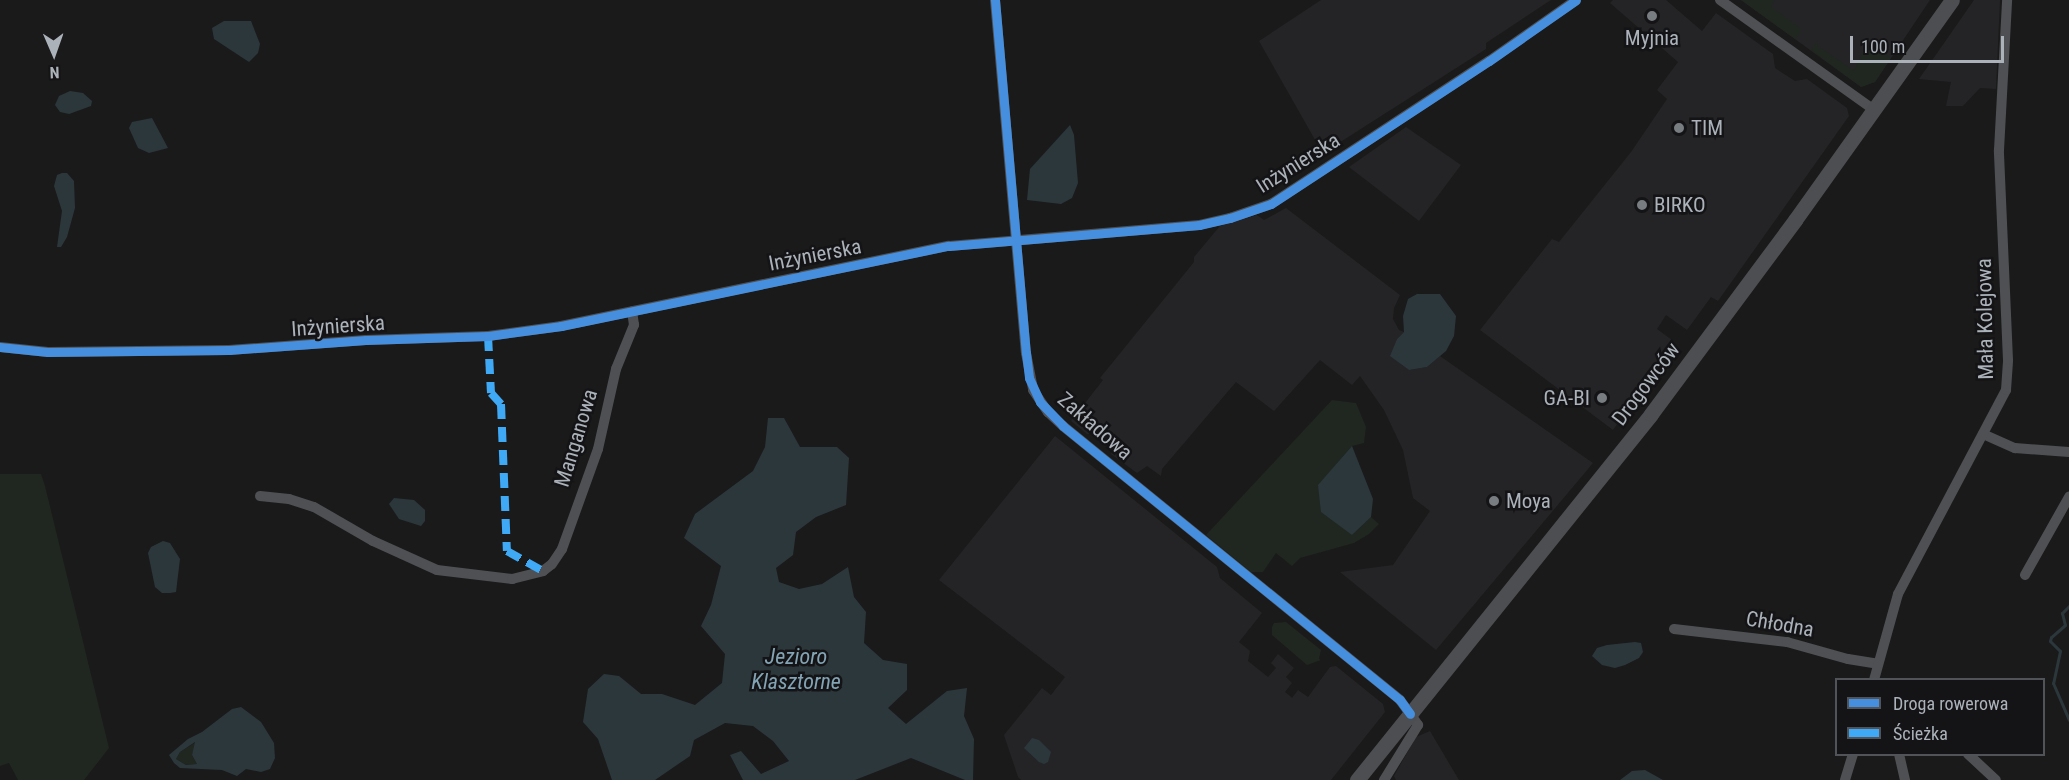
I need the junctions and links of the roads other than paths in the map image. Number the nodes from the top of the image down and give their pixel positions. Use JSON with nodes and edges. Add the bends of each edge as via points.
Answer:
{"nodes":[{"id":1,"x":995,"y":0,"type":"edge"},
{"id":2,"x":1576,"y":0,"type":"edge"},
{"id":3,"x":1720,"y":0,"type":"edge"},
{"id":4,"x":1952,"y":0,"type":"edge"},
{"id":5,"x":2007,"y":0,"type":"edge"},
{"id":6,"x":1874,"y":110,"type":"junction"},
{"id":7,"x":1016,"y":242,"type":"junction"},
{"id":8,"x":632,"y":312,"type":"junction"},
{"id":9,"x":0,"y":347,"type":"edge"},
{"id":10,"x":1983,"y":434,"type":"junction"},
{"id":11,"x":2069,"y":452,"type":"edge"},
{"id":12,"x":260,"y":496,"type":"dead end"},
{"id":13,"x":2069,"y":497,"type":"edge"},
{"id":14,"x":2025,"y":575,"type":"dead end"},
{"id":15,"x":1674,"y":629,"type":"dead end"},
{"id":16,"x":1878,"y":664,"type":"junction"},
{"id":17,"x":1874,"y":678,"type":"edge"},
{"id":18,"x":1410,"y":714,"type":"junction"},
{"id":19,"x":1851,"y":756,"type":"edge"},
{"id":20,"x":1899,"y":756,"type":"edge"},
{"id":21,"x":1970,"y":756,"type":"edge"},
{"id":22,"x":1357,"y":780,"type":"edge"},
{"id":23,"x":1384,"y":780,"type":"edge"},
{"id":24,"x":1845,"y":780,"type":"edge"},
{"id":25,"x":1905,"y":780,"type":"edge"},
{"id":26,"x":1996,"y":780,"type":"edge"}],
"edges":[{"from":1,"to":7,"type":"street","name":"Zakładowa"},
{"from":2,"to":7,"type":"street","name":"Inżynierska","via":[[1271,204],[1199,225]]},
{"from":3,"to":6,"type":"street"},
{"from":4,"to":6,"type":"main road","name":"Drogowców"},
{"from":5,"to":10,"type":"street","name":"Mała Kolejowa","via":[[1999,150],[2008,377],[2006,390]]},
{"from":6,"to":18,"type":"main road","name":"Drogowców","via":[[1651,414]]},
{"from":7,"to":8,"type":"street","name":"Inżynierska","via":[[949,246]]},
{"from":7,"to":18,"type":"street","name":"Zakładowa","via":[[1029,378],[1048,412],[1400,700]]},
{"from":8,"to":9,"type":"street","name":"Inżynierska","via":[[561,327],[465,338],[366,340],[229,350],[48,352]]},
{"from":8,"to":12,"type":"street","name":"Manganowa","via":[[634,325],[616,369],[598,449],[562,549],[543,571],[512,579],[437,570],[383,546],[314,507]]},
{"from":10,"to":11,"type":"street","via":[[2015,448]]},
{"from":10,"to":16,"type":"street","name":"Mała Kolejowa","via":[[1898,594]]},
{"from":13,"to":14,"type":"street"},
{"from":15,"to":16,"type":"street","name":"Chłodna","via":[[1787,642]]},
{"from":16,"to":17,"type":"street","name":"Mała Kolejowa"},
{"from":18,"to":22,"type":"main road","name":"Drogowców"},
{"from":18,"to":23,"type":"street","via":[[1418,725]]},
{"from":19,"to":24,"type":"street"},
{"from":20,"to":25,"type":"street"},
{"from":21,"to":26,"type":"street"}]}
